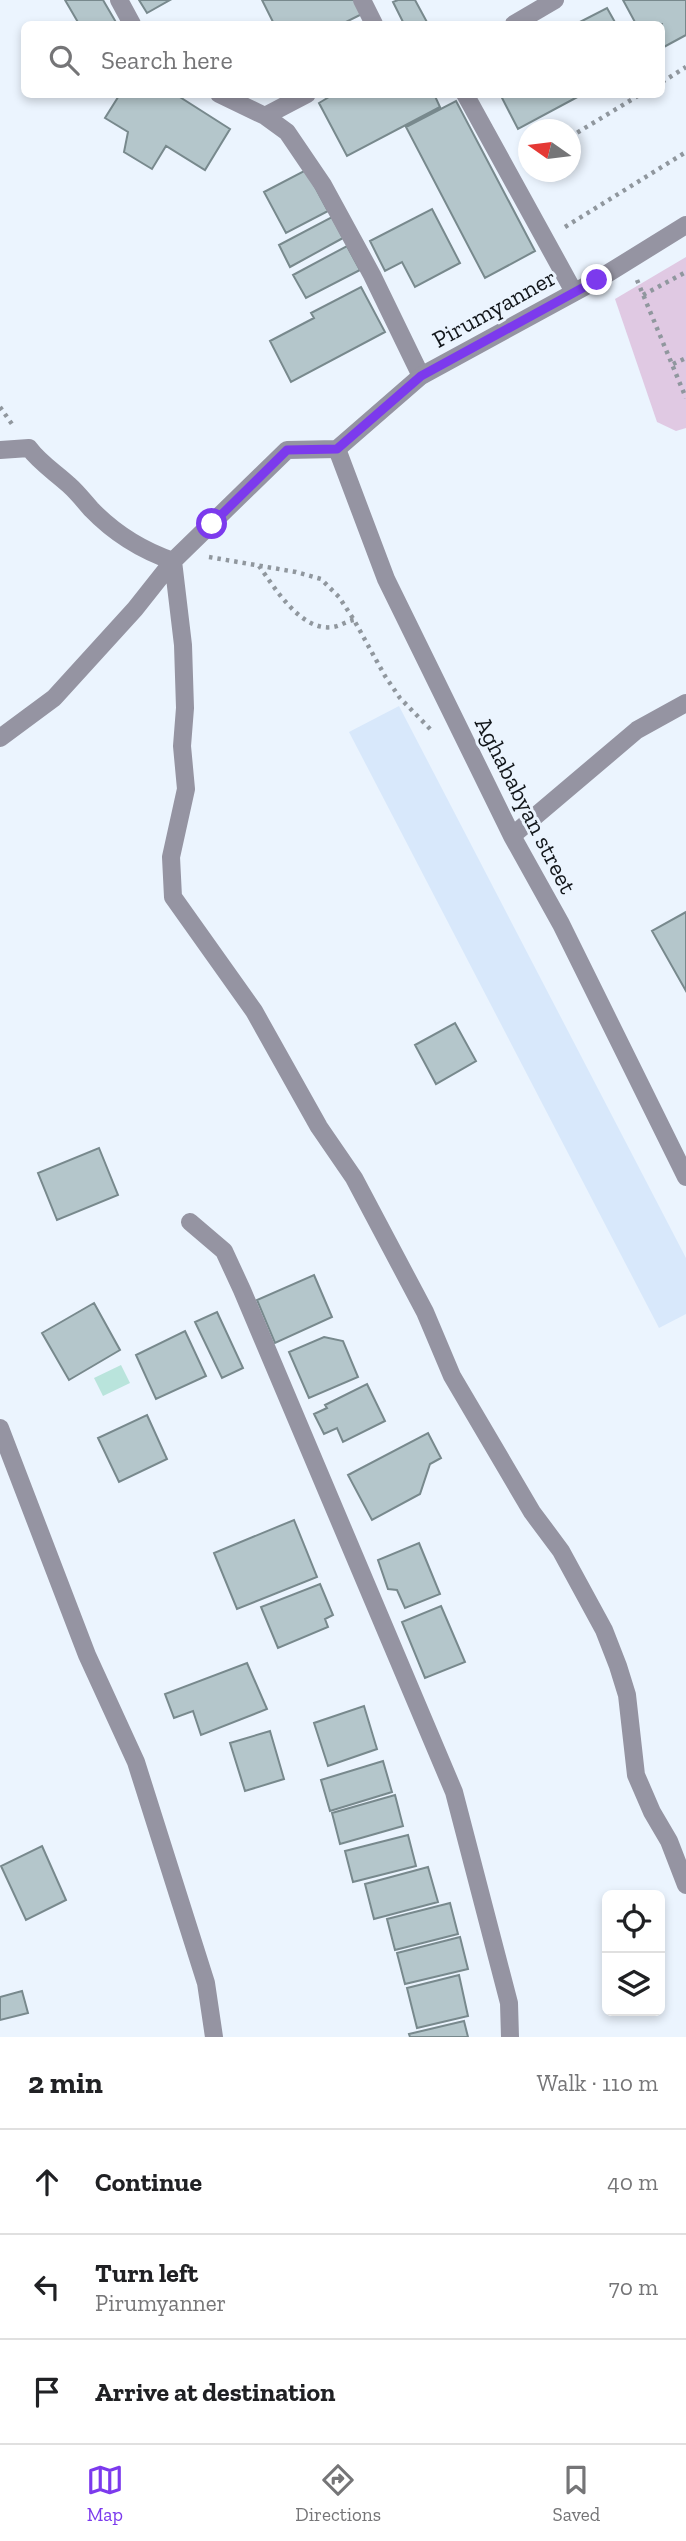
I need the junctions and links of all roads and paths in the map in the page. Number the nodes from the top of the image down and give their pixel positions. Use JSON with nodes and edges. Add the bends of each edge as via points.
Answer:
{"nodes":[{"id":1,"x":119,"y":0,"type":"edge"},
{"id":2,"x":362,"y":0,"type":"edge"},
{"id":3,"x":555,"y":0,"type":"edge"},
{"id":4,"x":130,"y":21,"type":"edge"},
{"id":5,"x":372,"y":21,"type":"edge"},
{"id":6,"x":519,"y":21,"type":"edge"},
{"id":7,"x":686,"y":67,"type":"edge"},
{"id":8,"x":665,"y":80,"type":"edge"},
{"id":9,"x":227,"y":98,"type":"edge"},
{"id":10,"x":299,"y":98,"type":"edge"},
{"id":11,"x":467,"y":98,"type":"edge"},
{"id":12,"x":634,"y":98,"type":"edge"},
{"id":13,"x":265,"y":116,"type":"junction"},
{"id":14,"x":581,"y":130,"type":"edge"},
{"id":15,"x":686,"y":152,"type":"edge"},
{"id":16,"x":686,"y":225,"type":"edge"},
{"id":17,"x":546,"y":239,"type":"junction"},
{"id":18,"x":686,"y":272,"type":"edge"},
{"id":19,"x":634,"y":274,"type":"dead end"},
{"id":20,"x":574,"y":292,"type":"junction"},
{"id":21,"x":643,"y":295,"type":"junction"},
{"id":22,"x":686,"y":358,"type":"edge"},
{"id":23,"x":673,"y":364,"type":"junction"},
{"id":24,"x":421,"y":376,"type":"junction"},
{"id":25,"x":686,"y":398,"type":"edge"},
{"id":26,"x":337,"y":449,"type":"junction"},
{"id":27,"x":0,"y":450,"type":"edge"},
{"id":28,"x":173,"y":561,"type":"junction"},
{"id":29,"x":259,"y":566,"type":"junction"},
{"id":30,"x":354,"y":620,"type":"junction"},
{"id":31,"x":686,"y":703,"type":"edge"},
{"id":32,"x":434,"y":733,"type":"dead end"},
{"id":33,"x":0,"y":738,"type":"edge"},
{"id":34,"x":512,"y":836,"type":"junction"},
{"id":35,"x":686,"y":1177,"type":"edge"},
{"id":36,"x":190,"y":1222,"type":"dead end"},
{"id":37,"x":0,"y":1428,"type":"edge"},
{"id":38,"x":686,"y":1885,"type":"edge"},
{"id":39,"x":214,"y":2037,"type":"edge"},
{"id":40,"x":510,"y":2037,"type":"edge"}],
"edges":[{"from":1,"to":4,"type":"street"},
{"from":2,"to":5,"type":"street"},
{"from":3,"to":6,"type":"street"},
{"from":7,"to":8,"type":"path"},
{"from":9,"to":13,"type":"street"},
{"from":10,"to":13,"type":"street"},
{"from":11,"to":17,"type":"street"},
{"from":12,"to":14,"type":"path"},
{"from":13,"to":24,"type":"street","via":[[287,132],[323,186]]},
{"from":15,"to":17,"type":"path"},
{"from":16,"to":20,"type":"street","name":"Pirumyanner"},
{"from":17,"to":20,"type":"street"},
{"from":18,"to":21,"type":"path"},
{"from":19,"to":21,"type":"path"},
{"from":20,"to":24,"type":"street","name":"Pirumyanner"},
{"from":21,"to":23,"type":"path"},
{"from":22,"to":23,"type":"path"},
{"from":23,"to":25,"type":"path"},
{"from":24,"to":26,"type":"street","name":"Pirumyanner"},
{"from":26,"to":28,"type":"street","via":[[287,450]]},
{"from":26,"to":34,"type":"street","name":"Aghababyan street","via":[[386,579]]},
{"from":27,"to":28,"type":"street","via":[[29,448],[122,537]]},
{"from":28,"to":29,"type":"path","via":[[202,556]]},
{"from":28,"to":33,"type":"street","via":[[54,698]]},
{"from":28,"to":38,"type":"street","via":[[183,645],[186,789],[171,857],[173,897],[254,1011],[319,1127],[354,1178],[425,1312],[452,1376],[532,1512],[561,1551],[604,1630],[627,1695],[636,1774]]},
{"from":29,"to":30,"type":"path","via":[[321,579]]},
{"from":29,"to":30,"type":"path","via":[[294,612],[311,623],[332,628]]},
{"from":30,"to":32,"type":"path","via":[[400,698]]},
{"from":31,"to":34,"type":"street","via":[[637,730]]},
{"from":34,"to":35,"type":"street","name":"Aghababyan street","via":[[561,924]]},
{"from":36,"to":40,"type":"street","via":[[224,1251],[454,1791],[509,2003]]},
{"from":37,"to":39,"type":"street","via":[[87,1655],[136,1762],[206,1983]]}]}
